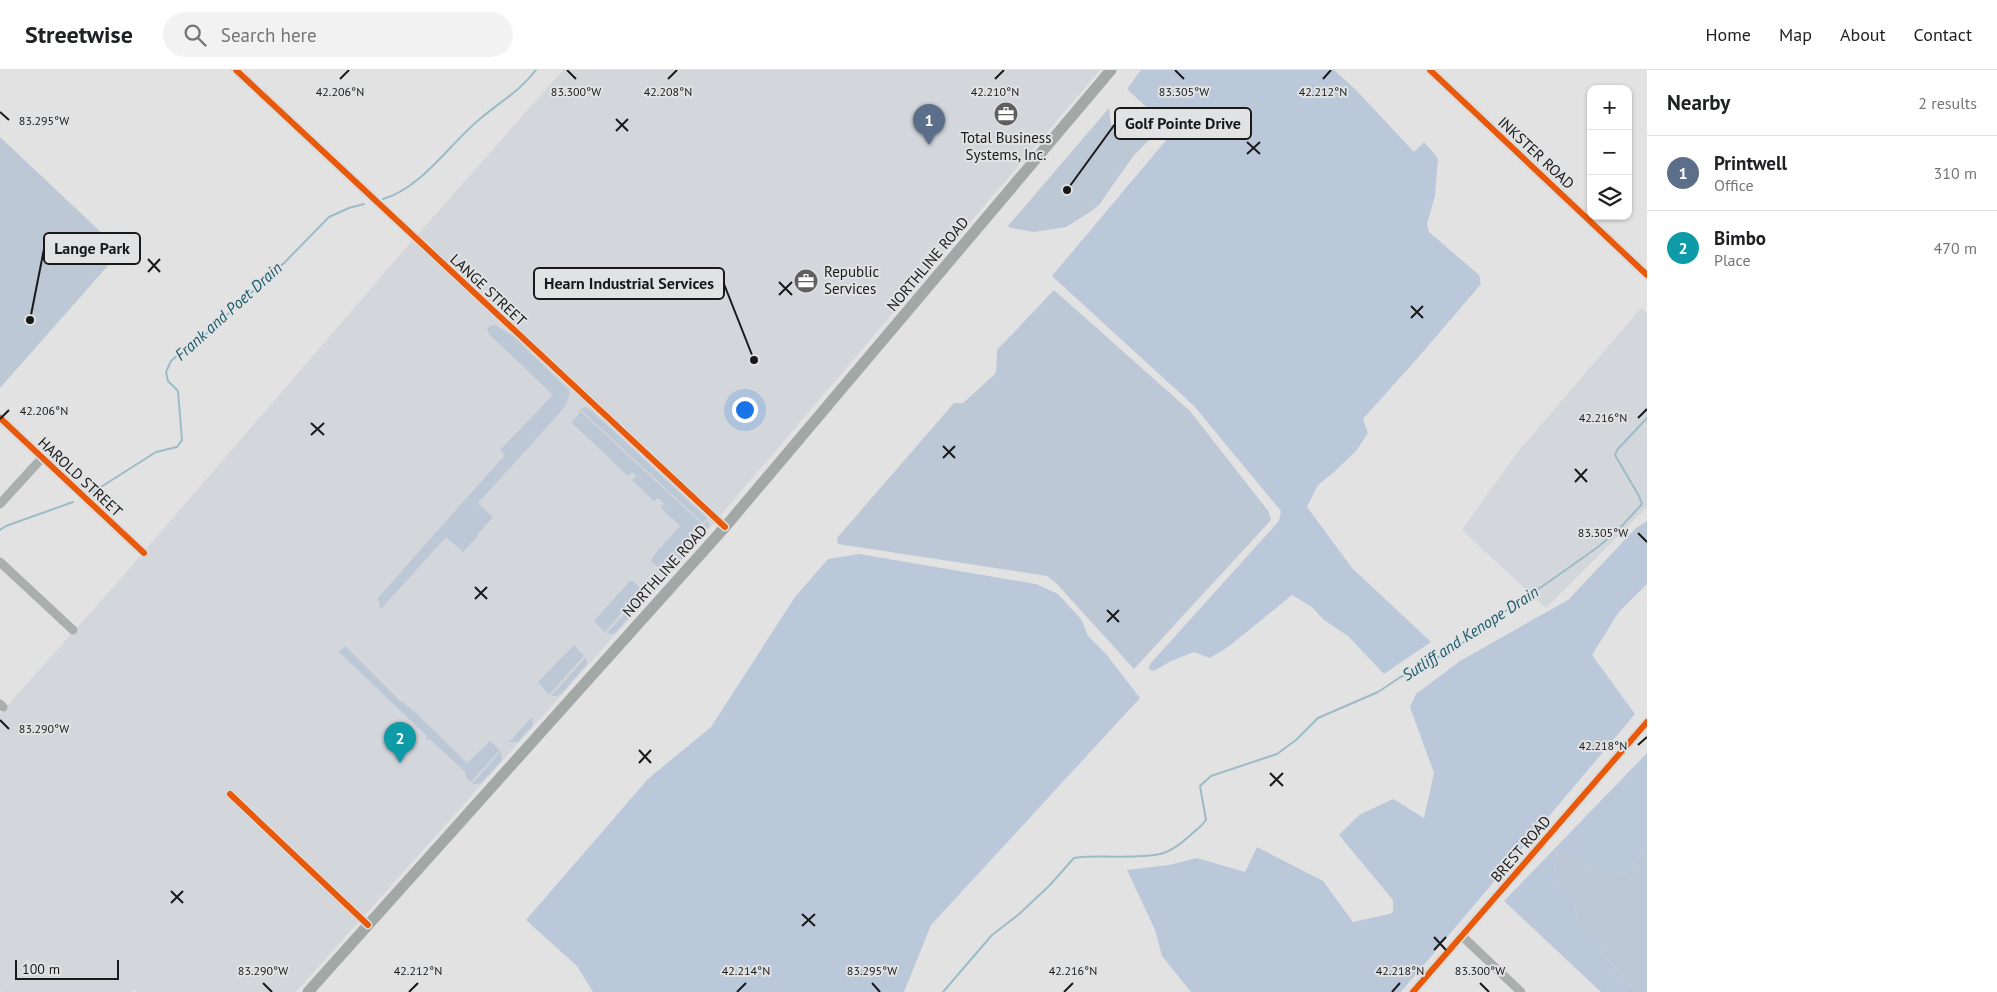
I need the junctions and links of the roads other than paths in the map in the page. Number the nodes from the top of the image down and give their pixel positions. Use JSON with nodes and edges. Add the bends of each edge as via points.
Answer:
{"nodes":[{"id":1,"x":236,"y":70,"type":"edge"},
{"id":2,"x":1111,"y":70,"type":"edge"},
{"id":3,"x":1430,"y":70,"type":"edge"},
{"id":4,"x":1647,"y":275,"type":"edge"},
{"id":5,"x":0,"y":418,"type":"edge"},
{"id":6,"x":42,"y":458,"type":"junction"},
{"id":7,"x":0,"y":504,"type":"edge"},
{"id":8,"x":725,"y":527,"type":"junction"},
{"id":9,"x":144,"y":553,"type":"dead end"},
{"id":10,"x":0,"y":562,"type":"edge"},
{"id":11,"x":72,"y":630,"type":"dead end"},
{"id":12,"x":1647,"y":722,"type":"edge"},
{"id":13,"x":230,"y":794,"type":"dead end"},
{"id":14,"x":368,"y":925,"type":"junction"},
{"id":15,"x":1462,"y":936,"type":"junction"},
{"id":16,"x":308,"y":992,"type":"edge"},
{"id":17,"x":1413,"y":992,"type":"edge"},
{"id":18,"x":1521,"y":992,"type":"edge"}],
"edges":[{"from":1,"to":8,"type":"street","name":"LANGE STREET"},
{"from":2,"to":8,"type":"main road","name":"NORTHLINE ROAD"},
{"from":3,"to":4,"type":"street","name":"INKSTER ROAD"},
{"from":5,"to":6,"type":"street","name":"HAROLD STREET"},
{"from":6,"to":7,"type":"street"},
{"from":6,"to":9,"type":"street","name":"HAROLD STREET"},
{"from":8,"to":14,"type":"main road","name":"NORTHLINE ROAD"},
{"from":10,"to":11,"type":"street"},
{"from":12,"to":15,"type":"street","name":"BREST ROAD"},
{"from":13,"to":14,"type":"street"},
{"from":14,"to":16,"type":"main road","name":"NORTHLINE ROAD"},
{"from":15,"to":17,"type":"street","name":"BREST ROAD"},
{"from":15,"to":18,"type":"street"}]}
